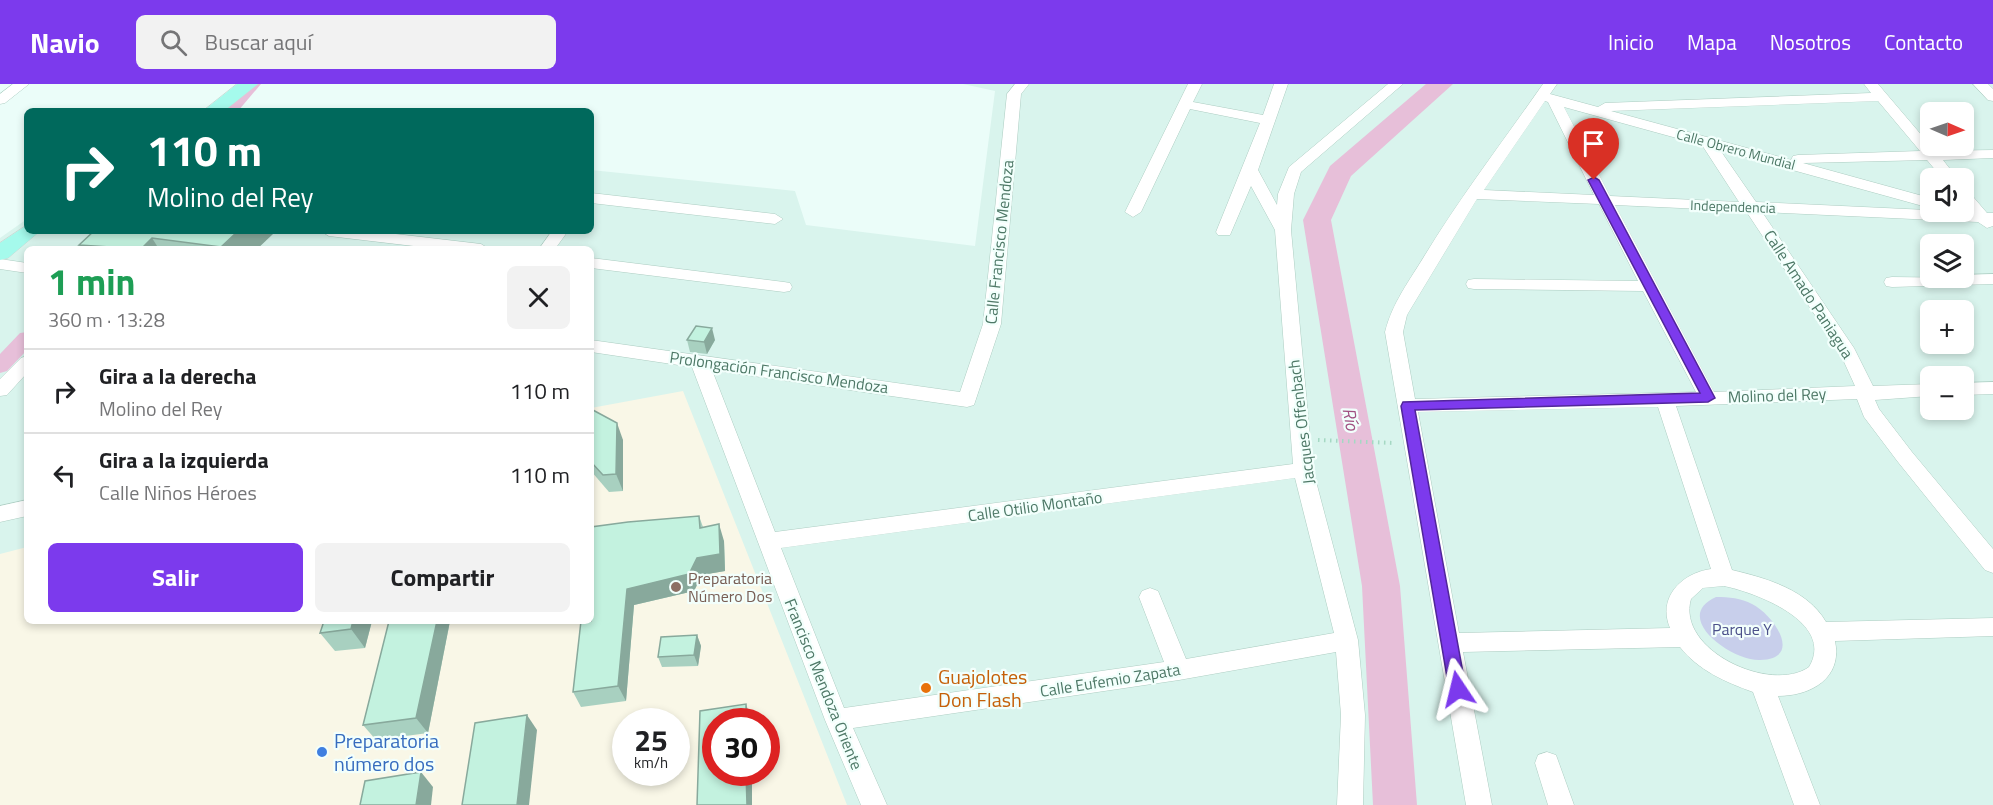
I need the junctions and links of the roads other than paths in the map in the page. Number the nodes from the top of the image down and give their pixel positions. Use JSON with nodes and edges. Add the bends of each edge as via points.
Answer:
{"nodes":[{"id":1,"x":22,"y":84,"type":"edge"},
{"id":2,"x":230,"y":84,"type":"edge"},
{"id":3,"x":249,"y":84,"type":"edge"},
{"id":4,"x":1022,"y":84,"type":"edge"},
{"id":5,"x":1195,"y":84,"type":"edge"},
{"id":6,"x":1281,"y":84,"type":"edge"},
{"id":7,"x":1396,"y":84,"type":"edge"},
{"id":8,"x":1871,"y":84,"type":"edge"},
{"id":9,"x":1980,"y":84,"type":"edge"},
{"id":10,"x":1548,"y":93,"type":"edge"},
{"id":11,"x":1882,"y":97,"type":"junction"},
{"id":12,"x":1993,"y":97,"type":"edge"},
{"id":13,"x":0,"y":100,"type":"edge"},
{"id":14,"x":1184,"y":104,"type":"junction"},
{"id":15,"x":1584,"y":107,"type":"junction"},
{"id":16,"x":198,"y":108,"type":"edge"},
{"id":17,"x":216,"y":108,"type":"edge"},
{"id":18,"x":1267,"y":120,"type":"junction"},
{"id":19,"x":1706,"y":140,"type":"junction"},
{"id":20,"x":1920,"y":144,"type":"edge"},
{"id":21,"x":1993,"y":154,"type":"edge"},
{"id":22,"x":1974,"y":155,"type":"edge"},
{"id":23,"x":1930,"y":156,"type":"joint"},
{"id":24,"x":1777,"y":160,"type":"junction"},
{"id":25,"x":1941,"y":168,"type":"edge"},
{"id":26,"x":1250,"y":170,"type":"junction"},
{"id":27,"x":1473,"y":194,"type":"junction"},
{"id":28,"x":594,"y":198,"type":"edge"},
{"id":29,"x":1604,"y":200,"type":"junction"},
{"id":30,"x":1920,"y":200,"type":"edge"},
{"id":31,"x":1974,"y":205,"type":"edge"},
{"id":32,"x":1751,"y":206,"type":"junction"},
{"id":33,"x":1133,"y":212,"type":"dead end"},
{"id":34,"x":1974,"y":216,"type":"edge"},
{"id":35,"x":775,"y":219,"type":"dead end"},
{"id":36,"x":1989,"y":221,"type":"edge"},
{"id":37,"x":1283,"y":230,"type":"junction"},
{"id":38,"x":1224,"y":232,"type":"dead end"},
{"id":39,"x":28,"y":234,"type":"edge"},
{"id":40,"x":48,"y":234,"type":"edge"},
{"id":41,"x":357,"y":234,"type":"edge"},
{"id":42,"x":33,"y":246,"type":"edge"},
{"id":43,"x":456,"y":246,"type":"edge"},
{"id":44,"x":24,"y":253,"type":"edge"},
{"id":45,"x":594,"y":262,"type":"edge"},
{"id":46,"x":7,"y":264,"type":"edge"},
{"id":47,"x":1993,"y":279,"type":"edge"},
{"id":48,"x":1892,"y":282,"type":"dead end"},
{"id":49,"x":1474,"y":284,"type":"dead end"},
{"id":50,"x":1649,"y":286,"type":"junction"},
{"id":51,"x":784,"y":287,"type":"dead end"},
{"id":52,"x":594,"y":346,"type":"edge"},
{"id":53,"x":699,"y":360,"type":"junction"},
{"id":54,"x":24,"y":365,"type":"edge"},
{"id":55,"x":1993,"y":388,"type":"edge"},
{"id":56,"x":1974,"y":389,"type":"edge"},
{"id":57,"x":0,"y":390,"type":"edge"},
{"id":58,"x":1920,"y":390,"type":"edge"},
{"id":59,"x":1866,"y":391,"type":"junction"},
{"id":60,"x":1708,"y":398,"type":"junction"},
{"id":61,"x":967,"y":400,"type":"joint"},
{"id":62,"x":1665,"y":400,"type":"junction"},
{"id":63,"x":1408,"y":406,"type":"junction"},
{"id":64,"x":1303,"y":470,"type":"junction"},
{"id":65,"x":24,"y":509,"type":"edge"},
{"id":66,"x":0,"y":514,"type":"edge"},
{"id":67,"x":768,"y":542,"type":"junction"},
{"id":68,"x":1993,"y":564,"type":"edge"},
{"id":69,"x":1724,"y":577,"type":"junction"},
{"id":70,"x":1150,"y":597,"type":"dead end"},
{"id":71,"x":1993,"y":627,"type":"edge"},
{"id":72,"x":1821,"y":632,"type":"junction"},
{"id":73,"x":1685,"y":637,"type":"junction"},
{"id":74,"x":1347,"y":640,"type":"junction"},
{"id":75,"x":1449,"y":642,"type":"junction"},
{"id":76,"x":1179,"y":670,"type":"junction"},
{"id":77,"x":1762,"y":685,"type":"junction"},
{"id":78,"x":837,"y":720,"type":"junction"},
{"id":79,"x":1547,"y":763,"type":"dead end"},
{"id":80,"x":874,"y":805,"type":"edge"},
{"id":81,"x":1350,"y":805,"type":"edge"},
{"id":82,"x":1479,"y":805,"type":"edge"},
{"id":83,"x":1561,"y":805,"type":"edge"},
{"id":84,"x":1807,"y":805,"type":"edge"}],
"edges":[{"from":1,"to":13,"type":"street"},
{"from":2,"to":16,"type":"main road"},
{"from":3,"to":17,"type":"main road"},
{"from":4,"to":61,"type":"street","name":"Calle Francisco Mendoza","via":[[1014,94],[992,324]]},
{"from":5,"to":14,"type":"street"},
{"from":6,"to":18,"type":"street"},
{"from":7,"to":37,"type":"street","name":"Jacques Offenbach","via":[[1294,170],[1286,194]]},
{"from":8,"to":11,"type":"street"},
{"from":9,"to":12,"type":"street"},
{"from":10,"to":15,"type":"street","name":"Calle Obrero Mundial"},
{"from":10,"to":27,"type":"street"},
{"from":10,"to":29,"type":"street"},
{"from":11,"to":15,"type":"street"},
{"from":11,"to":20,"type":"street"},
{"from":14,"to":18,"type":"street"},
{"from":14,"to":33,"type":"street"},
{"from":15,"to":19,"type":"street","name":"Calle Obrero Mundial"},
{"from":18,"to":26,"type":"street"},
{"from":19,"to":24,"type":"street","name":"Calle Obrero Mundial"},
{"from":19,"to":32,"type":"street","name":"Calle Amado Paniagua"},
{"from":21,"to":22,"type":"street"},
{"from":23,"to":24,"type":"street"},
{"from":23,"to":25,"type":"street"},
{"from":24,"to":30,"type":"street","name":"Calle Obrero Mundial"},
{"from":26,"to":37,"type":"street"},
{"from":26,"to":38,"type":"street"},
{"from":27,"to":29,"type":"street","name":"Independencia"},
{"from":27,"to":63,"type":"street","via":[[1398,315],[1394,332]]},
{"from":28,"to":35,"type":"street"},
{"from":29,"to":32,"type":"street","name":"Independencia"},
{"from":29,"to":50,"type":"street"},
{"from":31,"to":36,"type":"street"},
{"from":32,"to":36,"type":"street","name":"Independencia"},
{"from":32,"to":59,"type":"street","name":"Calle Amado Paniagua","via":[[1848,352]]},
{"from":34,"to":36,"type":"street"},
{"from":37,"to":64,"type":"street","name":"Jacques Offenbach"},
{"from":39,"to":46,"type":"main road"},
{"from":40,"to":42,"type":"main road"},
{"from":41,"to":43,"type":"street"},
{"from":44,"to":46,"type":"main road"},
{"from":45,"to":51,"type":"street"},
{"from":47,"to":48,"type":"street"},
{"from":49,"to":50,"type":"street"},
{"from":50,"to":60,"type":"street"},
{"from":52,"to":53,"type":"street","name":"Prolongación Francisco Mendoza"},
{"from":53,"to":61,"type":"street","name":"Prolongación Francisco Mendoza"},
{"from":53,"to":67,"type":"street","name":"Francisco Mendoza Oriente"},
{"from":54,"to":57,"type":"street"},
{"from":55,"to":56,"type":"street"},
{"from":58,"to":59,"type":"street","name":"Molino del Rey"},
{"from":59,"to":60,"type":"street","name":"Molino del Rey"},
{"from":59,"to":68,"type":"street","name":"Calle Amado Paniagua","via":[[1871,412]]},
{"from":60,"to":62,"type":"street","name":"Molino del Rey"},
{"from":62,"to":63,"type":"street","name":"Molino del Rey"},
{"from":62,"to":69,"type":"street"},
{"from":63,"to":75,"type":"street"},
{"from":64,"to":67,"type":"street","name":"Calle Otilio Montaño"},
{"from":64,"to":74,"type":"street","name":"Jacques Offenbach"},
{"from":65,"to":66,"type":"street"},
{"from":67,"to":78,"type":"street","name":"Francisco Mendoza Oriente"},
{"from":69,"to":72,"type":"street","via":[[1778,594],[1803,611]]},
{"from":69,"to":73,"type":"street","via":[[1697,581],[1681,594],[1676,613]]},
{"from":70,"to":76,"type":"street"},
{"from":71,"to":72,"type":"street"},
{"from":72,"to":77,"type":"street","via":[[1826,663],[1818,676],[1794,686]]},
{"from":73,"to":75,"type":"street"},
{"from":73,"to":77,"type":"street","via":[[1731,675]]},
{"from":74,"to":76,"type":"street","name":"Calle Eufemio Zapata"},
{"from":74,"to":81,"type":"street","name":"Jacques Offenbach","via":[[1353,715]]},
{"from":75,"to":82,"type":"street"},
{"from":76,"to":78,"type":"street","name":"Calle Eufemio Zapata"},
{"from":77,"to":84,"type":"street"},
{"from":78,"to":80,"type":"street","name":"Francisco Mendoza Oriente"},
{"from":79,"to":83,"type":"street"}]}
